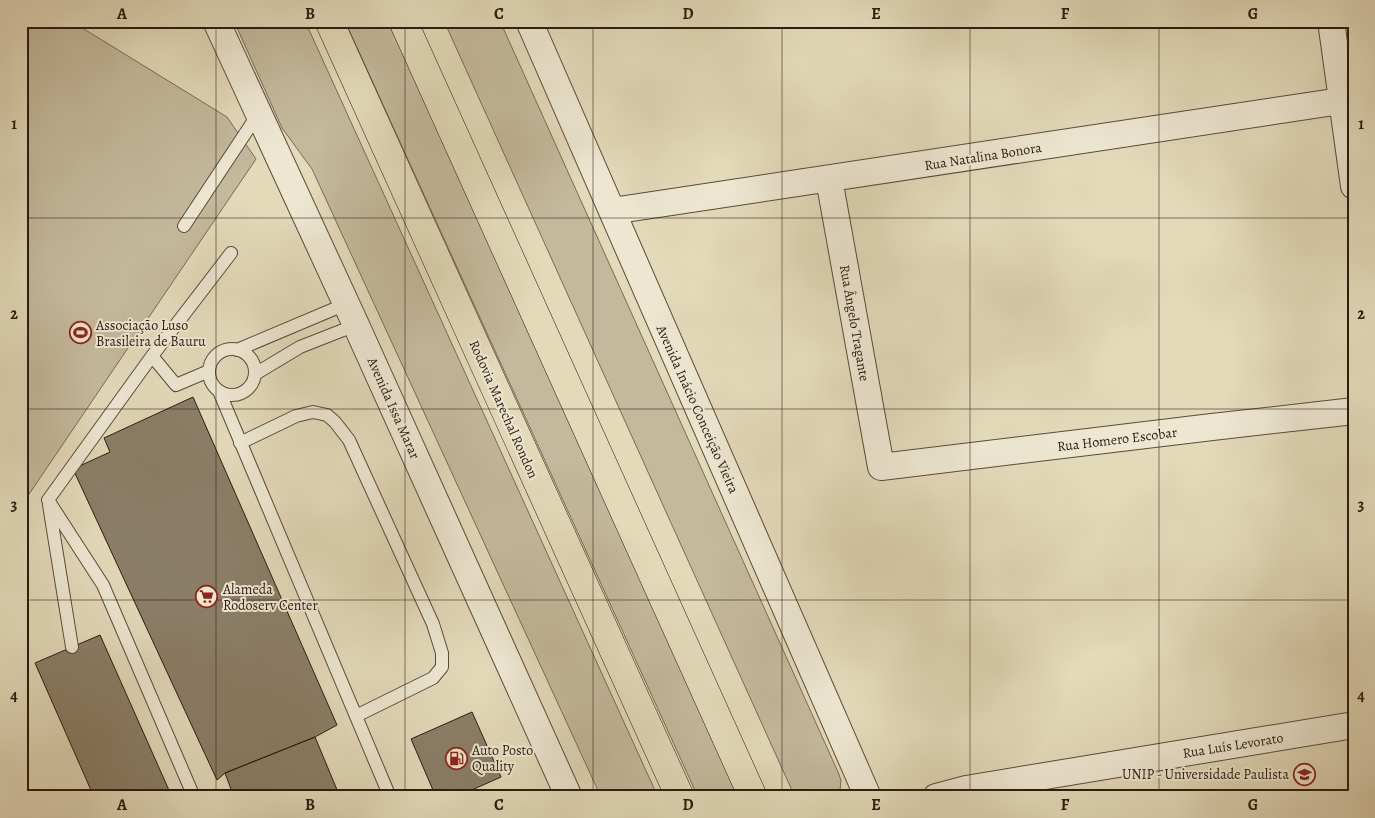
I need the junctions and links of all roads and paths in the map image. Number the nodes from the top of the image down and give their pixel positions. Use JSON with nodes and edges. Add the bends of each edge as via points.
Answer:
{"nodes":[{"id":1,"x":216,"y":21,"type":"edge"},
{"id":2,"x":329,"y":21,"type":"edge"},
{"id":3,"x":404,"y":21,"type":"edge"},
{"id":4,"x":529,"y":21,"type":"edge"},
{"id":5,"x":1330,"y":21,"type":"edge"},
{"id":6,"x":1348,"y":100,"type":"edge"},
{"id":7,"x":258,"y":114,"type":"junction"},
{"id":8,"x":829,"y":180,"type":"junction"},
{"id":9,"x":1354,"y":186,"type":"edge"},
{"id":10,"x":612,"y":211,"type":"junction"},
{"id":11,"x":184,"y":226,"type":"dead end"},
{"id":12,"x":232,"y":253,"type":"dead end"},
{"id":13,"x":351,"y":314,"type":"junction"},
{"id":14,"x":237,"y":350,"type":"junction"},
{"id":15,"x":152,"y":356,"type":"junction"},
{"id":16,"x":209,"y":370,"type":"junction"},
{"id":17,"x":254,"y":374,"type":"junction"},
{"id":18,"x":219,"y":391,"type":"junction"},
{"id":19,"x":1354,"y":411,"type":"edge"},
{"id":20,"x":240,"y":442,"type":"junction"},
{"id":21,"x":881,"y":467,"type":"joint"},
{"id":22,"x":48,"y":500,"type":"junction"},
{"id":23,"x":72,"y":647,"type":"dead end"},
{"id":24,"x":356,"y":716,"type":"junction"},
{"id":25,"x":1354,"y":725,"type":"edge"},
{"id":26,"x":194,"y":797,"type":"edge"},
{"id":27,"x":390,"y":797,"type":"edge"},
{"id":28,"x":569,"y":797,"type":"edge"},
{"id":29,"x":680,"y":797,"type":"edge"},
{"id":30,"x":753,"y":797,"type":"edge"},
{"id":31,"x":868,"y":797,"type":"edge"},
{"id":32,"x":936,"y":797,"type":"edge"}],
"edges":[{"from":1,"to":7,"type":"street","name":"Avenida Issa Marar"},
{"from":2,"to":29,"type":"highway","name":"Rodovia Marechal Rondon"},
{"from":3,"to":30,"type":"highway"},
{"from":4,"to":10,"type":"street","name":"Avenida Inácio Conceição Vieira"},
{"from":5,"to":6,"type":"street"},
{"from":6,"to":8,"type":"street","name":"Rua Natalina Bonora"},
{"from":6,"to":9,"type":"street"},
{"from":7,"to":11,"type":"lane"},
{"from":7,"to":13,"type":"street","name":"Avenida Issa Marar"},
{"from":8,"to":10,"type":"street","name":"Rua Natalina Bonora"},
{"from":8,"to":21,"type":"street","name":"Rua Ângelo Tragante"},
{"from":10,"to":31,"type":"street","name":"Avenida Inácio Conceição Vieira"},
{"from":12,"to":15,"type":"lane"},
{"from":13,"to":14,"type":"lane"},
{"from":13,"to":17,"type":"lane"},
{"from":13,"to":28,"type":"street","name":"Avenida Issa Marar"},
{"from":14,"to":16,"type":"lane","via":[[215,356]]},
{"from":14,"to":17,"type":"lane","via":[[250,358]]},
{"from":15,"to":16,"type":"lane","via":[[176,385]]},
{"from":15,"to":22,"type":"lane"},
{"from":16,"to":18,"type":"lane","via":[[213,386]]},
{"from":17,"to":18,"type":"lane","via":[[242,393],[234,395]]},
{"from":18,"to":20,"type":"lane"},
{"from":19,"to":21,"type":"street","name":"Rua Homero Escobar"},
{"from":20,"to":24,"type":"lane"},
{"from":20,"to":24,"type":"lane","via":[[296,416],[313,412],[327,415],[335,422],[361,464],[433,624],[442,653],[442,667],[433,678]]},
{"from":22,"to":23,"type":"lane"},
{"from":22,"to":26,"type":"lane","via":[[103,585]]},
{"from":24,"to":27,"type":"lane"},
{"from":25,"to":32,"type":"street","name":"Rua Luís Levorato","via":[[966,789]]}]}
